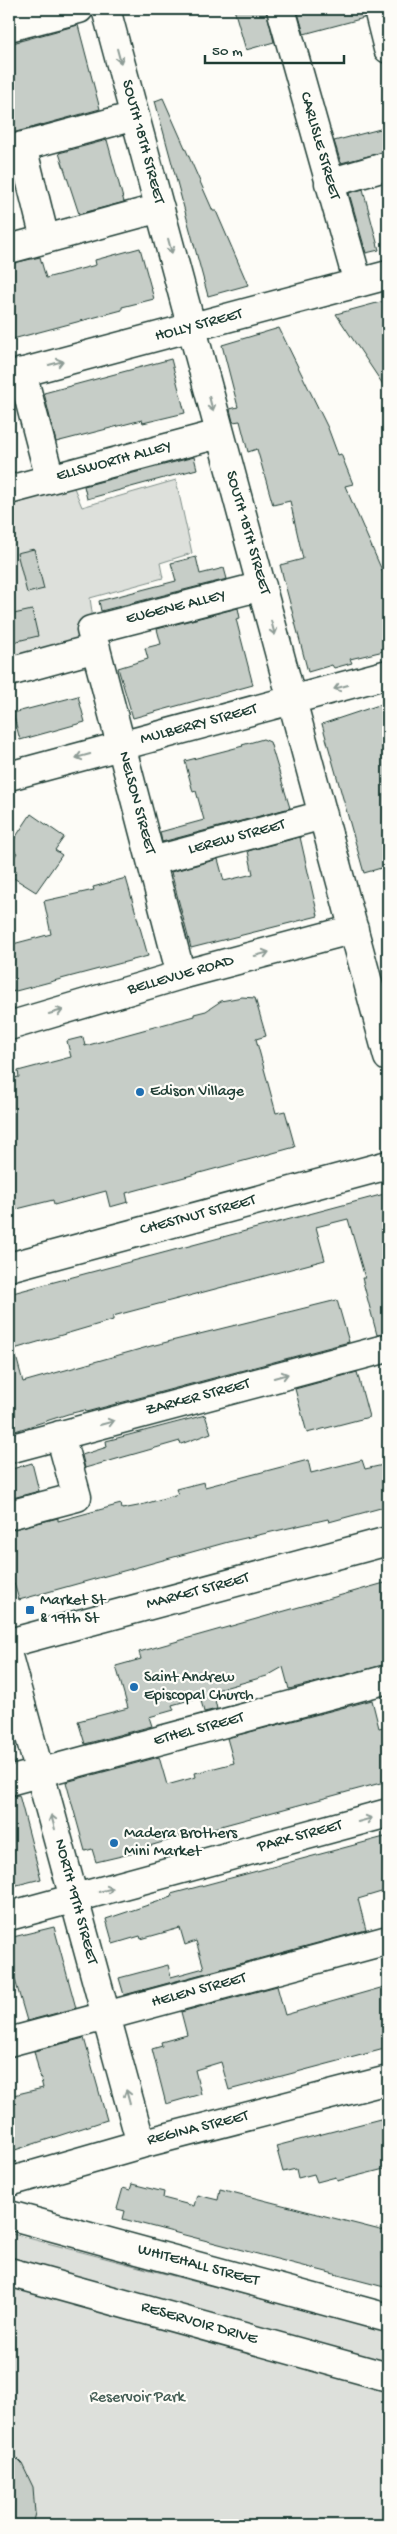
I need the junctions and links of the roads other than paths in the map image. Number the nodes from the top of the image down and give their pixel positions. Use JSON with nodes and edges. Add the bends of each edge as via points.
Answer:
{"nodes":[{"id":1,"x":79,"y":9,"type":"edge"},
{"id":2,"x":106,"y":9,"type":"edge"},
{"id":3,"x":280,"y":9,"type":"edge"},
{"id":4,"x":9,"y":27,"type":"edge"},
{"id":5,"x":135,"y":116,"type":"junction"},
{"id":6,"x":15,"y":148,"type":"edge"},
{"id":7,"x":388,"y":166,"type":"edge"},
{"id":8,"x":330,"y":183,"type":"junction"},
{"id":9,"x":160,"y":208,"type":"junction"},
{"id":10,"x":45,"y":239,"type":"junction"},
{"id":11,"x":9,"y":248,"type":"edge"},
{"id":12,"x":388,"y":275,"type":"edge"},
{"id":13,"x":358,"y":283,"type":"junction"},
{"id":14,"x":192,"y":327,"type":"junction"},
{"id":15,"x":15,"y":374,"type":"edge"},
{"id":16,"x":219,"y":434,"type":"junction"},
{"id":17,"x":50,"y":479,"type":"junction"},
{"id":18,"x":9,"y":490,"type":"edge"},
{"id":19,"x":262,"y":586,"type":"junction"},
{"id":20,"x":94,"y":639,"type":"junction"},
{"id":21,"x":9,"y":672,"type":"edge"},
{"id":22,"x":388,"y":674,"type":"edge"},
{"id":23,"x":292,"y":700,"type":"junction"},
{"id":24,"x":121,"y":746,"type":"junction"},
{"id":25,"x":9,"y":776,"type":"edge"},
{"id":26,"x":323,"y":815,"type":"junction"},
{"id":27,"x":152,"y":861,"type":"junction"},
{"id":28,"x":354,"y":930,"type":"junction"},
{"id":29,"x":181,"y":975,"type":"junction"},
{"id":30,"x":10,"y":1020,"type":"edge"},
{"id":31,"x":388,"y":1057,"type":"edge"},
{"id":32,"x":388,"y":1165,"type":"edge"},
{"id":33,"x":9,"y":1267,"type":"edge"},
{"id":34,"x":388,"y":1348,"type":"edge"},
{"id":35,"x":60,"y":1436,"type":"junction"},
{"id":36,"x":9,"y":1449,"type":"edge"},
{"id":37,"x":9,"y":1515,"type":"edge"},
{"id":38,"x":388,"y":1541,"type":"edge"},
{"id":39,"x":9,"y":1643,"type":"edge"},
{"id":40,"x":9,"y":1660,"type":"edge"},
{"id":41,"x":388,"y":1679,"type":"edge"},
{"id":42,"x":40,"y":1773,"type":"junction"},
{"id":43,"x":9,"y":1781,"type":"edge"},
{"id":44,"x":388,"y":1813,"type":"edge"},
{"id":45,"x":74,"y":1899,"type":"junction"},
{"id":46,"x":9,"y":1916,"type":"edge"},
{"id":47,"x":388,"y":1940,"type":"edge"},
{"id":48,"x":106,"y":2016,"type":"junction"},
{"id":49,"x":9,"y":2042,"type":"edge"},
{"id":50,"x":388,"y":2080,"type":"edge"},
{"id":51,"x":141,"y":2144,"type":"junction"},
{"id":52,"x":9,"y":2182,"type":"edge"},
{"id":53,"x":9,"y":2215,"type":"edge"},
{"id":54,"x":9,"y":2272,"type":"edge"},
{"id":55,"x":388,"y":2318,"type":"edge"},
{"id":56,"x":388,"y":2377,"type":"edge"}],
"edges":[{"from":1,"to":4,"type":"street"},
{"from":2,"to":5,"type":"street","name":"SOUTH 18TH STREET","one_way":true},
{"from":3,"to":8,"type":"street","name":"CARLISLE STREET"},
{"from":5,"to":6,"type":"street"},
{"from":5,"to":9,"type":"street","name":"SOUTH 18TH STREET"},
{"from":6,"to":10,"type":"street"},
{"from":7,"to":8,"type":"street"},
{"from":8,"to":13,"type":"street","name":"CARLISLE STREET"},
{"from":9,"to":10,"type":"street"},
{"from":9,"to":14,"type":"street","name":"SOUTH 18TH STREET","one_way":true},
{"from":10,"to":11,"type":"street"},
{"from":12,"to":13,"type":"street","name":"HOLLY STREET"},
{"from":13,"to":14,"type":"street","name":"HOLLY STREET"},
{"from":15,"to":14,"type":"street","name":"HOLLY STREET","one_way":true},
{"from":14,"to":16,"type":"street","name":"SOUTH 18TH STREET","one_way":true},
{"from":15,"to":17,"type":"street"},
{"from":16,"to":17,"type":"street","name":"ELLSWORTH ALLEY"},
{"from":16,"to":19,"type":"street","name":"SOUTH 18TH STREET"},
{"from":17,"to":18,"type":"street","name":"ELLSWORTH ALLEY"},
{"from":19,"to":20,"type":"street","name":"EUGENE ALLEY"},
{"from":19,"to":23,"type":"street","name":"SOUTH 18TH STREET","one_way":true},
{"from":20,"to":21,"type":"street","name":"EUGENE ALLEY"},
{"from":20,"to":24,"type":"street","name":"NELSON STREET"},
{"from":22,"to":23,"type":"street","name":"MULBERRY STREET","one_way":true},
{"from":23,"to":24,"type":"street","name":"MULBERRY STREET"},
{"from":23,"to":26,"type":"street","name":"SOUTH 18TH STREET"},
{"from":24,"to":25,"type":"street","name":"MULBERRY STREET","one_way":true},
{"from":24,"to":27,"type":"street","name":"NELSON STREET"},
{"from":26,"to":27,"type":"street","name":"LEREW STREET"},
{"from":26,"to":28,"type":"street","name":"SOUTH 18TH STREET"},
{"from":27,"to":29,"type":"street","name":"NELSON STREET"},
{"from":29,"to":28,"type":"street","name":"BELLEVUE ROAD","one_way":true},
{"from":28,"to":31,"type":"street","name":"SOUTH 18TH STREET"},
{"from":30,"to":29,"type":"street","name":"BELLEVUE ROAD","one_way":true},
{"from":32,"to":33,"type":"street","name":"CHESTNUT STREET"},
{"from":35,"to":34,"type":"street","name":"ZARKER STREET","one_way":true},
{"from":35,"to":36,"type":"street","name":"ZARKER STREET"},
{"from":35,"to":37,"type":"street","via":[[77,1497]]},
{"from":38,"to":39,"type":"street","name":"MARKET STREET"},
{"from":40,"to":42,"type":"street","name":"NORTH 19TH STREET"},
{"from":41,"to":42,"type":"street","name":"ETHEL STREET"},
{"from":42,"to":43,"type":"street","name":"ETHEL STREET"},
{"from":45,"to":42,"type":"street","name":"NORTH 19TH STREET","one_way":true},
{"from":45,"to":44,"type":"street","name":"PARK STREET","one_way":true},
{"from":45,"to":46,"type":"street","name":"PARK STREET"},
{"from":45,"to":48,"type":"street","name":"NORTH 19TH STREET"},
{"from":47,"to":48,"type":"street","name":"HELEN STREET"},
{"from":48,"to":49,"type":"street","name":"HELEN STREET"},
{"from":51,"to":48,"type":"street","name":"NORTH 19TH STREET","one_way":true},
{"from":50,"to":51,"type":"street","name":"REGINA STREET"},
{"from":51,"to":52,"type":"street","name":"REGINA STREET"},
{"from":53,"to":55,"type":"street","name":"WHITEHALL STREET"},
{"from":54,"to":56,"type":"street","name":"RESERVOIR DRIVE"}]}
